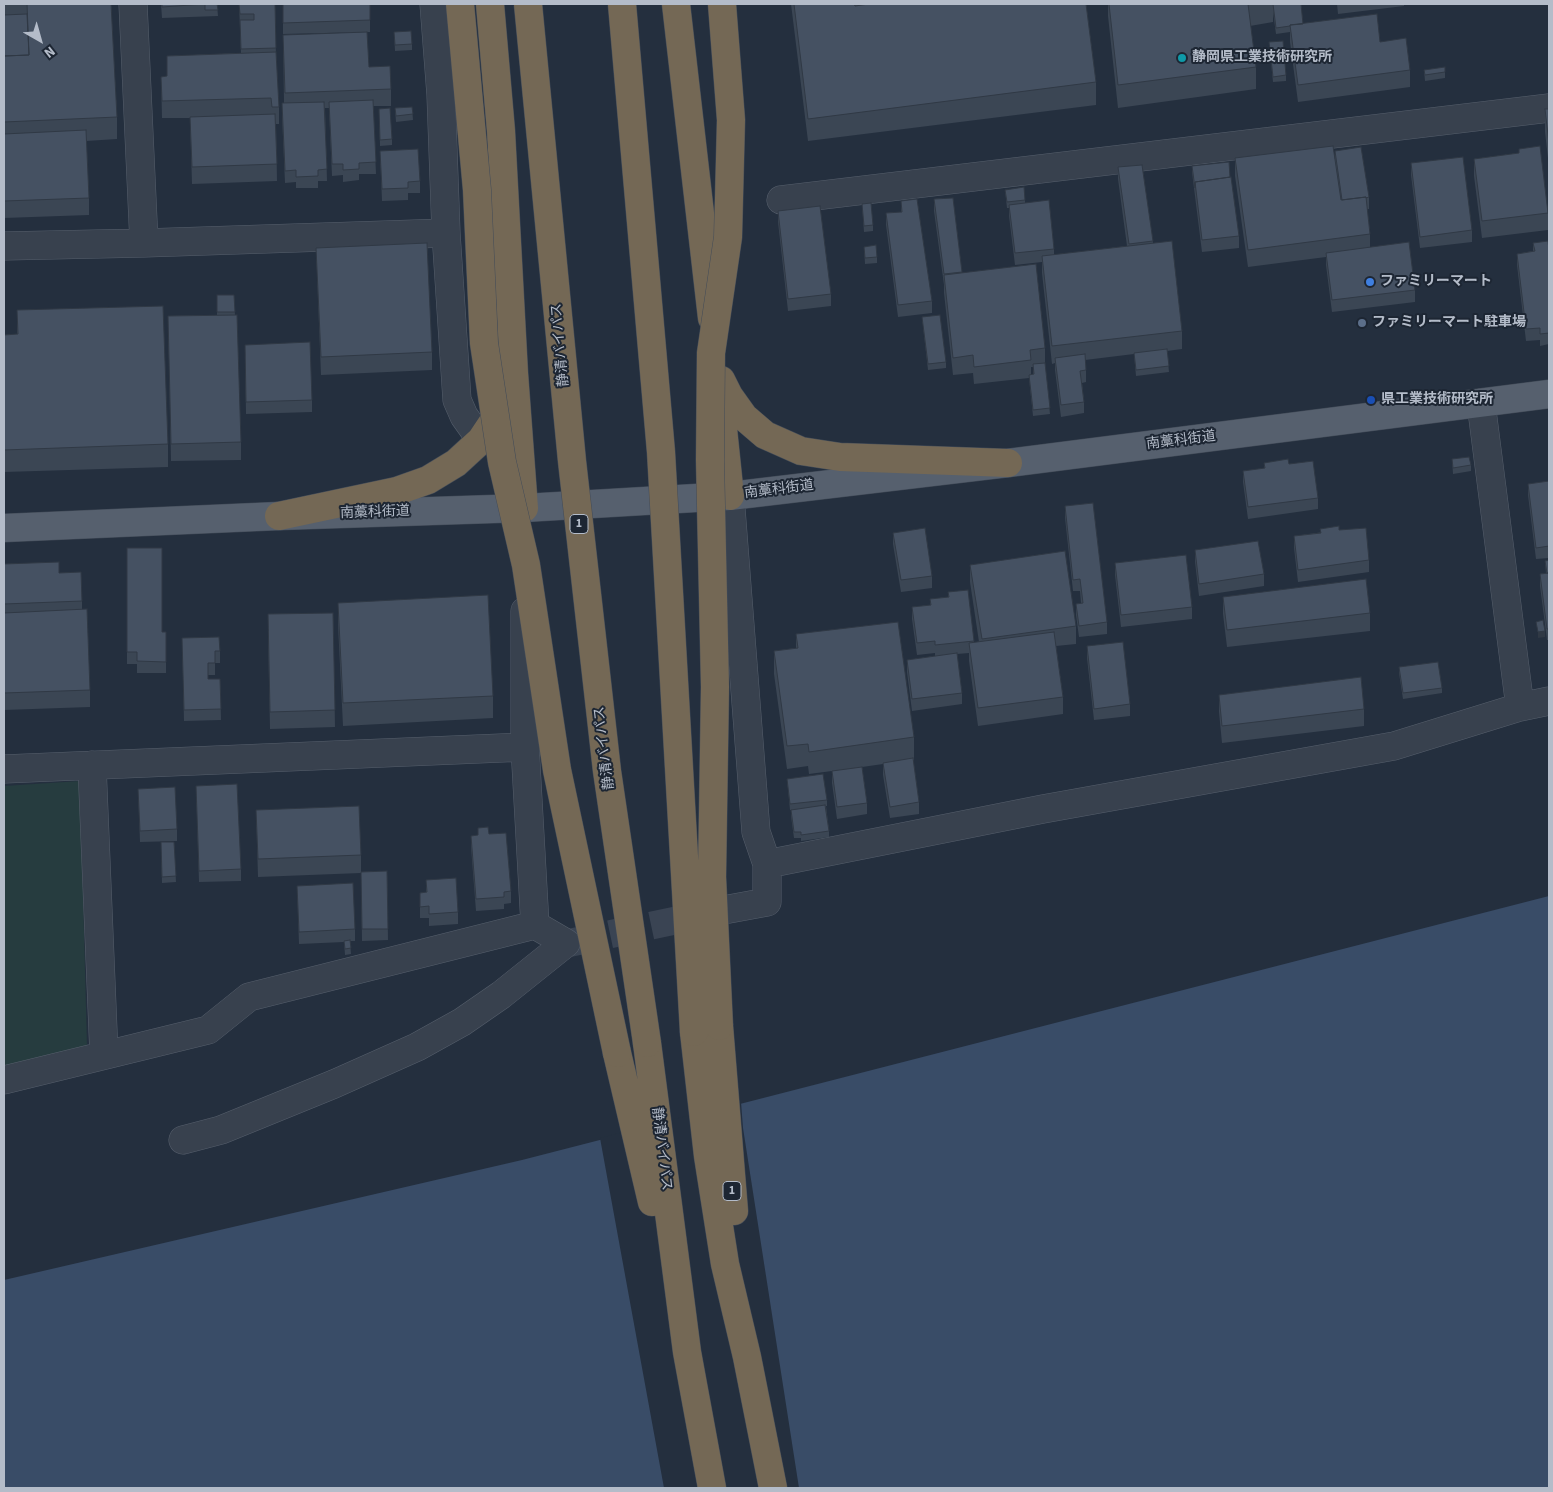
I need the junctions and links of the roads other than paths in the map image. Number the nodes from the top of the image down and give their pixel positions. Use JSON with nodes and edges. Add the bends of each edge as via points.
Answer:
{"nodes":[{"id":1,"x":133,"y":4,"type":"edge"},
{"id":2,"x":434,"y":4,"type":"edge"},
{"id":3,"x":460,"y":4,"type":"edge"},
{"id":4,"x":490,"y":4,"type":"edge"},
{"id":5,"x":528,"y":4,"type":"edge"},
{"id":6,"x":622,"y":4,"type":"edge"},
{"id":7,"x":676,"y":4,"type":"edge"},
{"id":8,"x":722,"y":4,"type":"edge"},
{"id":9,"x":1549,"y":108,"type":"edge"},
{"id":10,"x":782,"y":200,"type":"dead end"},
{"id":11,"x":446,"y":233,"type":"junction"},
{"id":12,"x":144,"y":243,"type":"junction"},
{"id":13,"x":4,"y":246,"type":"edge"},
{"id":14,"x":514,"y":373,"type":"junction"},
{"id":15,"x":718,"y":374,"type":"junction"},
{"id":16,"x":1549,"y":394,"type":"edge"},
{"id":17,"x":1481,"y":403,"type":"junction"},
{"id":18,"x":481,"y":440,"type":"junction"},
{"id":19,"x":1008,"y":463,"type":"junction"},
{"id":20,"x":730,"y":496,"type":"junction"},
{"id":21,"x":524,"y":508,"type":"junction"},
{"id":22,"x":279,"y":516,"type":"junction"},
{"id":23,"x":4,"y":528,"type":"edge"},
{"id":24,"x":1549,"y":701,"type":"edge"},
{"id":25,"x":1520,"y":708,"type":"junction"},
{"id":26,"x":525,"y":748,"type":"junction"},
{"id":27,"x":92,"y":765,"type":"junction"},
{"id":28,"x":4,"y":769,"type":"edge"},
{"id":29,"x":767,"y":864,"type":"junction"},
{"id":30,"x":729,"y":909,"type":"tunnel mouth"},
{"id":31,"x":535,"y":925,"type":"junction"},
{"id":32,"x":104,"y":1055,"type":"junction"},
{"id":33,"x":4,"y":1080,"type":"edge"},
{"id":34,"x":183,"y":1140,"type":"dead end"},
{"id":35,"x":688,"y":1352,"type":"junction"},
{"id":36,"x":746,"y":1357,"type":"junction"},
{"id":37,"x":712,"y":1488,"type":"edge"},
{"id":38,"x":773,"y":1488,"type":"edge"}],
"edges":[{"from":1,"to":12,"type":"street"},
{"from":2,"to":11,"type":"street"},
{"from":3,"to":35,"type":"highway","number":"1","bridge":true,"via":[[477,190],[484,343],[502,462],[526,566],[559,780],[617,1053]]},
{"from":4,"to":14,"type":"highway","via":[[501,131]]},
{"from":5,"to":35,"type":"highway","name":"静清バイパス","number":"1","bridge":true,"via":[[573,471],[607,771]]},
{"from":6,"to":36,"type":"highway","number":"1","bridge":true,"via":[[661,452],[694,1032],[708,1156],[725,1264]]},
{"from":7,"to":15,"type":"highway"},
{"from":8,"to":36,"type":"highway","number":"1","bridge":true,"via":[[731,120],[728,237],[711,353],[715,687],[712,876],[719,1026]]},
{"from":9,"to":10,"type":"street"},
{"from":11,"to":12,"type":"street"},
{"from":11,"to":18,"type":"street","via":[[457,400]]},
{"from":12,"to":13,"type":"street"},
{"from":14,"to":18,"type":"highway","via":[[501,410]]},
{"from":14,"to":21,"type":"highway"},
{"from":15,"to":19,"type":"highway","via":[[744,417],[765,434],[801,451],[840,458]]},
{"from":15,"to":20,"type":"highway"},
{"from":16,"to":17,"type":"main road","name":"南藁科街道"},
{"from":17,"to":19,"type":"main road","name":"南藁科街道"},
{"from":17,"to":25,"type":"street"},
{"from":18,"to":22,"type":"highway","via":[[456,463],[428,480],[397,491]]},
{"from":19,"to":20,"type":"main road","name":"南藁科街道"},
{"from":20,"to":21,"type":"main road","name":"南藁科街道"},
{"from":20,"to":29,"type":"street","via":[[756,832]]},
{"from":21,"to":22,"type":"main road","name":"南藁科街道"},
{"from":21,"to":26,"type":"street"},
{"from":22,"to":23,"type":"main road","name":"南藁科街道"},
{"from":24,"to":25,"type":"street"},
{"from":25,"to":29,"type":"street","via":[[1394,746],[1043,809]]},
{"from":26,"to":27,"type":"street"},
{"from":26,"to":31,"type":"street"},
{"from":27,"to":28,"type":"street"},
{"from":27,"to":32,"type":"street"},
{"from":29,"to":30,"type":"street","via":[[767,902]]},
{"from":31,"to":32,"type":"street","via":[[249,996],[208,1030]]},
{"from":31,"to":34,"type":"street","via":[[566,943],[462,1022],[417,1048],[334,1084],[221,1130]]},
{"from":32,"to":33,"type":"street"},
{"from":35,"to":37,"type":"highway","name":"静清バイパス","number":"1"},
{"from":36,"to":38,"type":"highway","number":"1"}]}
